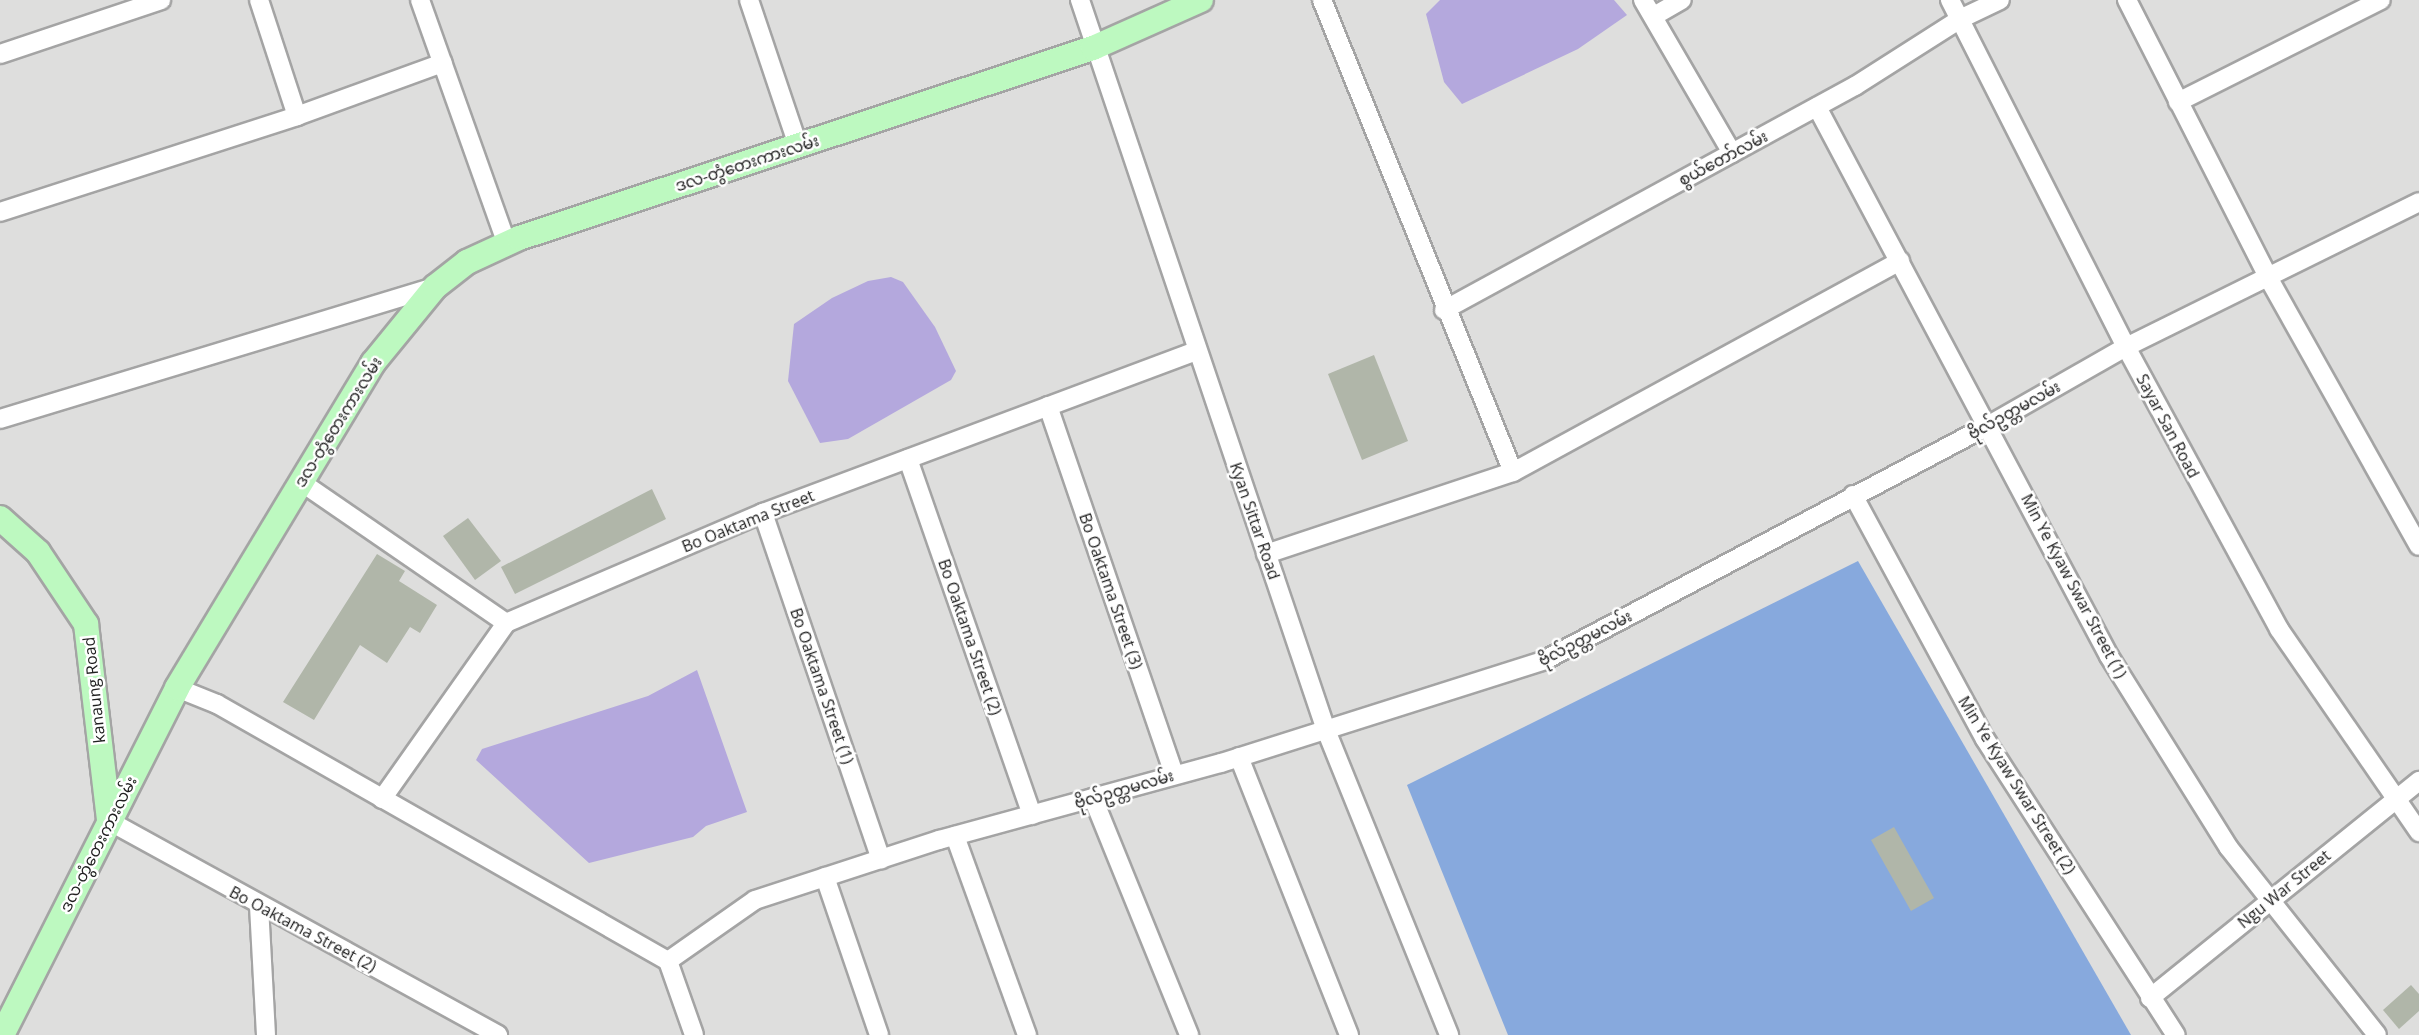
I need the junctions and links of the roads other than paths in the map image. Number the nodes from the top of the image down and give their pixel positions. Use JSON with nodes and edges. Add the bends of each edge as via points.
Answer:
{"nodes":[{"id":1,"x":161,"y":0,"type":"edge"},
{"id":2,"x":259,"y":0,"type":"edge"},
{"id":3,"x":420,"y":0,"type":"edge"},
{"id":4,"x":749,"y":0,"type":"edge"},
{"id":5,"x":1080,"y":0,"type":"edge"},
{"id":6,"x":1201,"y":0,"type":"edge"},
{"id":7,"x":1322,"y":0,"type":"edge"},
{"id":8,"x":1642,"y":0,"type":"edge"},
{"id":9,"x":1682,"y":0,"type":"edge"},
{"id":10,"x":1950,"y":0,"type":"edge"},
{"id":11,"x":2000,"y":0,"type":"edge"},
{"id":12,"x":2127,"y":0,"type":"edge"},
{"id":13,"x":2380,"y":0,"type":"edge"},
{"id":14,"x":1654,"y":16,"type":"junction"},
{"id":15,"x":1960,"y":19,"type":"junction"},
{"id":16,"x":1093,"y":48,"type":"junction"},
{"id":17,"x":0,"y":54,"type":"edge"},
{"id":18,"x":443,"y":63,"type":"junction"},
{"id":19,"x":2178,"y":102,"type":"junction"},
{"id":20,"x":1817,"y":107,"type":"junction"},
{"id":21,"x":297,"y":116,"type":"junction"},
{"id":22,"x":798,"y":146,"type":"junction"},
{"id":23,"x":1732,"y":153,"type":"junction"},
{"id":24,"x":2419,"y":202,"type":"edge"},
{"id":25,"x":0,"y":212,"type":"edge"},
{"id":26,"x":507,"y":244,"type":"junction"},
{"id":27,"x":1900,"y":261,"type":"junction"},
{"id":28,"x":2269,"y":279,"type":"junction"},
{"id":29,"x":435,"y":287,"type":"junction"},
{"id":30,"x":1444,"y":310,"type":"junction"},
{"id":31,"x":2126,"y":347,"type":"junction"},
{"id":32,"x":1196,"y":351,"type":"junction"},
{"id":33,"x":1048,"y":406,"type":"junction"},
{"id":34,"x":0,"y":419,"type":"edge"},
{"id":35,"x":1989,"y":425,"type":"junction"},
{"id":36,"x":908,"y":459,"type":"junction"},
{"id":37,"x":1513,"y":472,"type":"junction"},
{"id":38,"x":301,"y":482,"type":"junction"},
{"id":39,"x":1853,"y":495,"type":"junction"},
{"id":40,"x":763,"y":513,"type":"junction"},
{"id":41,"x":0,"y":518,"type":"edge"},
{"id":42,"x":2419,"y":546,"type":"edge"},
{"id":43,"x":1266,"y":554,"type":"junction"},
{"id":44,"x":506,"y":623,"type":"junction"},
{"id":45,"x":177,"y":688,"type":"junction"},
{"id":46,"x":1326,"y":730,"type":"junction"},
{"id":47,"x":1239,"y":757,"type":"junction"},
{"id":48,"x":1174,"y":776,"type":"junction"},
{"id":49,"x":2419,"y":781,"type":"edge"},
{"id":50,"x":1093,"y":798,"type":"junction"},
{"id":51,"x":381,"y":799,"type":"junction"},
{"id":52,"x":2395,"y":800,"type":"junction"},
{"id":53,"x":1032,"y":815,"type":"junction"},
{"id":54,"x":109,"y":821,"type":"junction"},
{"id":55,"x":2419,"y":832,"type":"edge"},
{"id":56,"x":955,"y":836,"type":"junction"},
{"id":57,"x":881,"y":859,"type":"junction"},
{"id":58,"x":825,"y":878,"type":"junction"},
{"id":59,"x":2270,"y":901,"type":"junction"},
{"id":60,"x":259,"y":906,"type":"junction"},
{"id":61,"x":668,"y":962,"type":"junction"},
{"id":62,"x":2151,"y":998,"type":"junction"},
{"id":63,"x":2,"y":1035,"type":"edge"},
{"id":64,"x":266,"y":1035,"type":"edge"},
{"id":65,"x":498,"y":1035,"type":"edge"},
{"id":66,"x":694,"y":1035,"type":"edge"},
{"id":67,"x":879,"y":1035,"type":"edge"},
{"id":68,"x":1027,"y":1035,"type":"edge"},
{"id":69,"x":1189,"y":1035,"type":"edge"},
{"id":70,"x":1349,"y":1035,"type":"edge"},
{"id":71,"x":1449,"y":1035,"type":"edge"},
{"id":72,"x":2176,"y":1035,"type":"edge"},
{"id":73,"x":2377,"y":1035,"type":"edge"}],
"edges":[{"from":1,"to":17,"type":"street"},
{"from":2,"to":21,"type":"street"},
{"from":3,"to":18,"type":"street"},
{"from":4,"to":22,"type":"street"},
{"from":5,"to":16,"type":"street","name":"Kyan Sittar Road"},
{"from":6,"to":16,"type":"main road","name":"ဒလ-တွံတေးကားလမ်း"},
{"from":7,"to":30,"type":"street"},
{"from":8,"to":14,"type":"street"},
{"from":9,"to":14,"type":"street"},
{"from":10,"to":15,"type":"street","name":"Sayar San Road"},
{"from":11,"to":15,"type":"street","name":"စွယ်တော်လမ်း"},
{"from":12,"to":19,"type":"street"},
{"from":13,"to":19,"type":"street"},
{"from":14,"to":23,"type":"street"},
{"from":15,"to":20,"type":"street","name":"စွယ်တော်လမ်း"},
{"from":15,"to":31,"type":"street","name":"Sayar San Road"},
{"from":16,"to":22,"type":"main road","name":"ဒလ-တွံတေးကားလမ်း"},
{"from":16,"to":32,"type":"street","name":"Kyan Sittar Road"},
{"from":18,"to":21,"type":"street"},
{"from":18,"to":26,"type":"street"},
{"from":19,"to":28,"type":"street"},
{"from":20,"to":23,"type":"street","name":"စွယ်တော်လမ်း"},
{"from":20,"to":27,"type":"street","name":"Min Ye Kyaw Swar Street (1)"},
{"from":21,"to":25,"type":"street"},
{"from":22,"to":26,"type":"main road","name":"ဒလ-တွံတေးကားလမ်း"},
{"from":23,"to":30,"type":"street","name":"စွယ်တော်လမ်း"},
{"from":24,"to":28,"type":"street","name":"ဗိုလ်ဥတ္တမလမ်း"},
{"from":26,"to":29,"type":"main road","name":"ဒလ-တွံတေးကားလမ်း","via":[[467,262]]},
{"from":27,"to":35,"type":"street","name":"Min Ye Kyaw Swar Street (1)"},
{"from":27,"to":37,"type":"street"},
{"from":28,"to":31,"type":"street","name":"ဗိုလ်ဥတ္တမလမ်း"},
{"from":28,"to":42,"type":"street"},
{"from":29,"to":34,"type":"street"},
{"from":29,"to":38,"type":"main road","name":"ဒလ-တွံတေးကားလမ်း","via":[[373,363]]},
{"from":30,"to":37,"type":"street"},
{"from":31,"to":35,"type":"street","name":"ဗိုလ်ဥတ္တမလမ်း"},
{"from":31,"to":52,"type":"street","name":"Sayar San Road","via":[[2279,629]]},
{"from":32,"to":33,"type":"street","name":"Bo Oaktama Street"},
{"from":32,"to":43,"type":"street","name":"Kyan Sittar Road"},
{"from":33,"to":36,"type":"street","name":"Bo Oaktama Street"},
{"from":33,"to":48,"type":"street","name":"Bo Oaktama Street (3)"},
{"from":35,"to":39,"type":"street","name":"ဗိုလ်ဥတ္တမလမ်း"},
{"from":35,"to":59,"type":"street","name":"Min Ye Kyaw Swar Street (1)","via":[[2109,656],[2229,848]]},
{"from":36,"to":40,"type":"street","name":"Bo Oaktama Street"},
{"from":36,"to":53,"type":"street","name":"Bo Oaktama Street (2)"},
{"from":37,"to":43,"type":"street"},
{"from":38,"to":44,"type":"street"},
{"from":38,"to":45,"type":"main road","name":"ဒလ-တွံတေးကားလမ်း"},
{"from":39,"to":46,"type":"street","name":"ဗိုလ်ဥတ္တမလမ်း","via":[[1545,660]]},
{"from":39,"to":62,"type":"street","name":"Min Ye Kyaw Swar Street (2)","via":[[1985,739]]},
{"from":40,"to":44,"type":"street","name":"Bo Oaktama Street"},
{"from":40,"to":57,"type":"street","name":"Bo Oaktama Street (1)"},
{"from":41,"to":54,"type":"main road","name":"kanaung Road","via":[[38,552],[86,624]]},
{"from":43,"to":46,"type":"street","name":"Kyan Sittar Road"},
{"from":44,"to":51,"type":"street"},
{"from":45,"to":51,"type":"street","via":[[217,704]]},
{"from":45,"to":54,"type":"main road","name":"ဒလ-တွံတေးကားလမ်း"},
{"from":46,"to":47,"type":"street","name":"ဗိုလ်ဥတ္တမလမ်း"},
{"from":46,"to":71,"type":"street","name":"Kyan Sittar Road"},
{"from":47,"to":48,"type":"street","name":"ဗိုလ်ဥတ္တမလမ်း"},
{"from":47,"to":70,"type":"street"},
{"from":48,"to":50,"type":"street","name":"ဗိုလ်ဥတ္တမလမ်း"},
{"from":49,"to":52,"type":"street","name":"Ngu War Street"},
{"from":50,"to":53,"type":"street","name":"ဗိုလ်ဥတ္တမလမ်း"},
{"from":50,"to":69,"type":"street"},
{"from":51,"to":61,"type":"street"},
{"from":52,"to":55,"type":"street","name":"Sayar San Road"},
{"from":52,"to":59,"type":"street","name":"Ngu War Street"},
{"from":53,"to":56,"type":"street","name":"ဗိုလ်ဥတ္တမလမ်း"},
{"from":54,"to":60,"type":"street","name":"Bo Oaktama Street (2)"},
{"from":54,"to":63,"type":"main road","name":"ဒလ-တွံတေးကားလမ်း"},
{"from":56,"to":57,"type":"street","name":"ဗိုလ်ဥတ္တမလမ်း"},
{"from":56,"to":68,"type":"street"},
{"from":57,"to":58,"type":"street","name":"ဗိုလ်ဥတ္တမလမ်း"},
{"from":58,"to":61,"type":"street","name":"ဗိုလ်ဥတ္တမလမ်း","via":[[754,900]]},
{"from":58,"to":67,"type":"street"},
{"from":59,"to":62,"type":"street","name":"Ngu War Street"},
{"from":59,"to":73,"type":"street","name":"Min Ye Kyaw Swar Street (1)"},
{"from":60,"to":64,"type":"street"},
{"from":60,"to":65,"type":"street","name":"Bo Oaktama Street (2)"},
{"from":61,"to":66,"type":"street"},
{"from":62,"to":72,"type":"street","name":"Min Ye Kyaw Swar Street (2)"}]}
